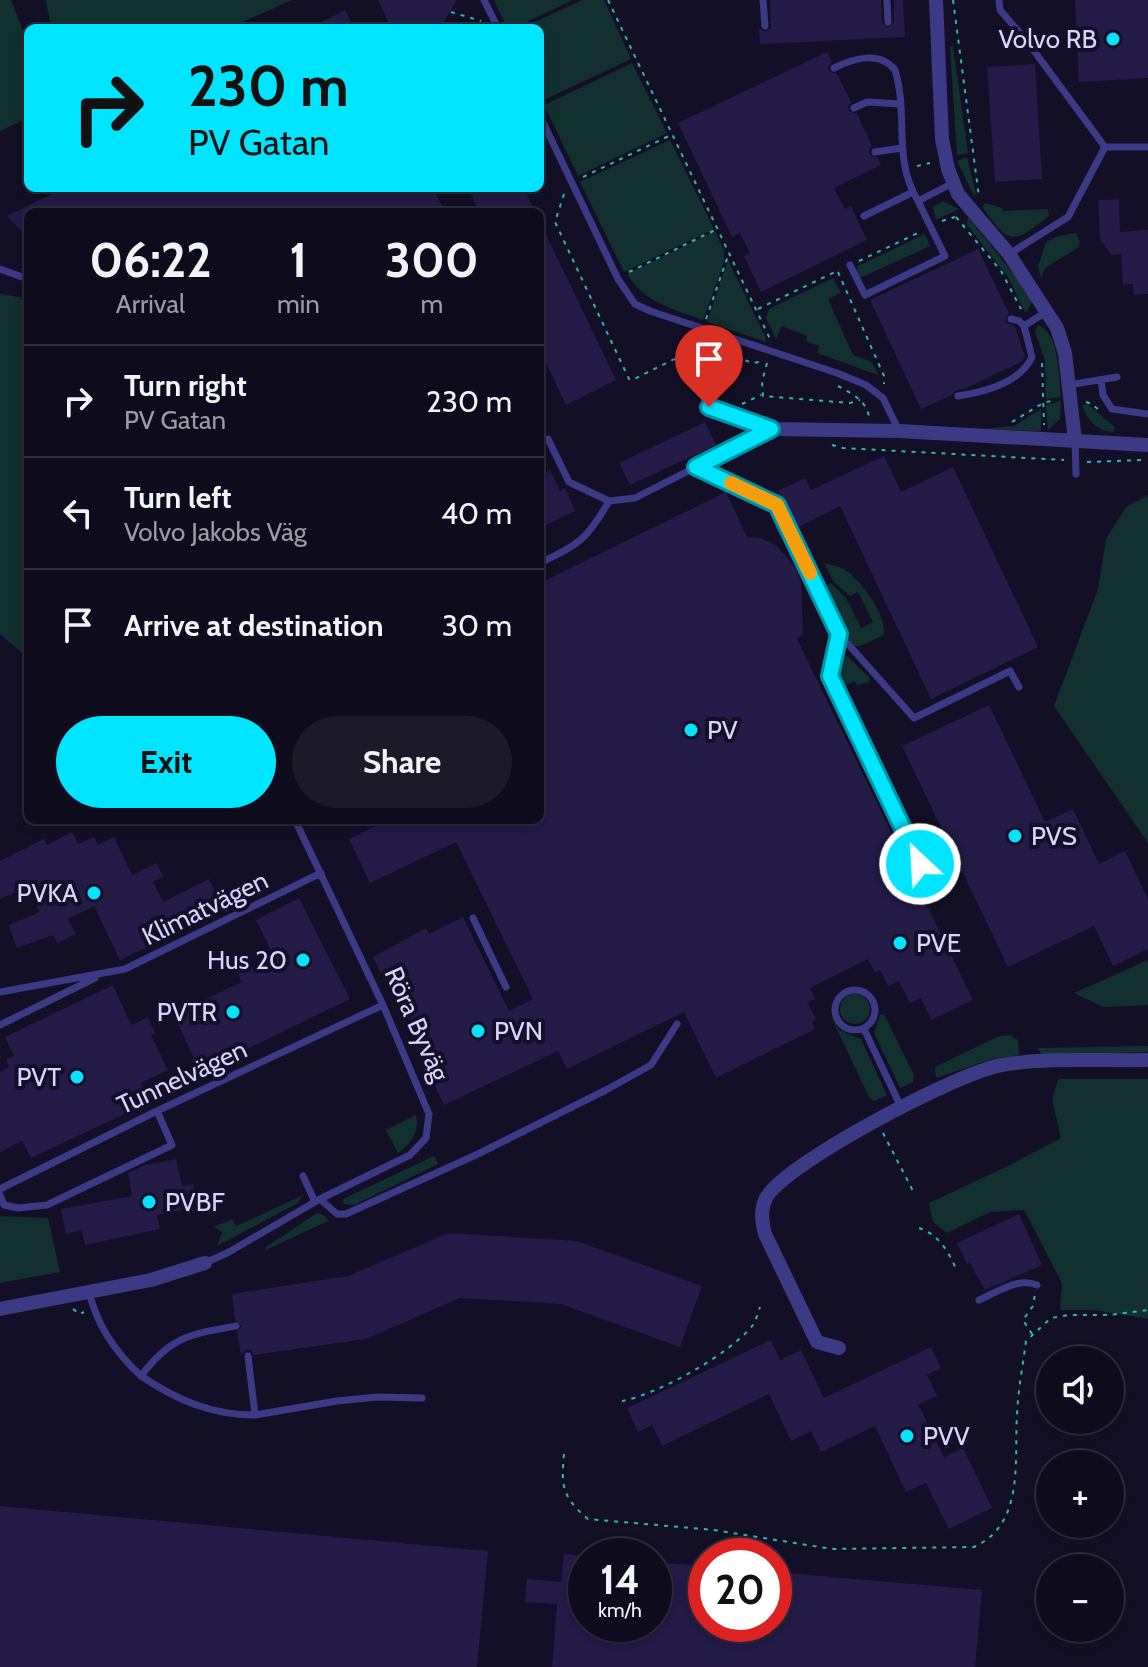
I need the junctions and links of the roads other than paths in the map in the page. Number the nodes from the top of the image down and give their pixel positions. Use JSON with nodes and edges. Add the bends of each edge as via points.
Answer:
{"nodes":[{"id":1,"x":484,"y":0,"type":"edge"},
{"id":2,"x":763,"y":0,"type":"edge"},
{"id":3,"x":887,"y":0,"type":"edge"},
{"id":4,"x":936,"y":0,"type":"edge"},
{"id":5,"x":999,"y":0,"type":"edge"},
{"id":6,"x":888,"y":22,"type":"dead end"},
{"id":7,"x":496,"y":24,"type":"edge"},
{"id":8,"x":765,"y":26,"type":"dead end"},
{"id":9,"x":834,"y":68,"type":"dead end"},
{"id":10,"x":900,"y":104,"type":"junction"},
{"id":11,"x":854,"y":108,"type":"dead end"},
{"id":12,"x":544,"y":124,"type":"edge"},
{"id":13,"x":1105,"y":147,"type":"junction"},
{"id":14,"x":1148,"y":147,"type":"edge"},
{"id":15,"x":902,"y":148,"type":"junction"},
{"id":16,"x":875,"y":152,"type":"dead end"},
{"id":17,"x":953,"y":183,"type":"junction"},
{"id":18,"x":913,"y":192,"type":"junction"},
{"id":19,"x":918,"y":201,"type":"junction"},
{"id":20,"x":864,"y":216,"type":"dead end"},
{"id":21,"x":1009,"y":254,"type":"junction"},
{"id":22,"x":850,"y":265,"type":"road end"},
{"id":23,"x":0,"y":269,"type":"edge"},
{"id":24,"x":24,"y":278,"type":"edge"},
{"id":25,"x":1048,"y":311,"type":"junction"},
{"id":26,"x":1011,"y":319,"type":"dead end"},
{"id":27,"x":1024,"y":326,"type":"junction"},
{"id":28,"x":1117,"y":377,"type":"dead end"},
{"id":29,"x":1101,"y":380,"type":"junction"},
{"id":30,"x":1068,"y":385,"type":"junction"},
{"id":31,"x":958,"y":396,"type":"dead end"},
{"id":32,"x":715,"y":403,"type":"road end"},
{"id":33,"x":1148,"y":414,"type":"edge"},
{"id":34,"x":771,"y":429,"type":"junction"},
{"id":35,"x":899,"y":431,"type":"junction"},
{"id":36,"x":544,"y":440,"type":"edge"},
{"id":37,"x":1075,"y":441,"type":"junction"},
{"id":38,"x":1148,"y":445,"type":"edge"},
{"id":39,"x":696,"y":467,"type":"junction"},
{"id":40,"x":1076,"y":474,"type":"dead end"},
{"id":41,"x":609,"y":501,"type":"junction"},
{"id":42,"x":544,"y":561,"type":"edge"},
{"id":43,"x":839,"y":634,"type":"junction"},
{"id":44,"x":1019,"y":687,"type":"dead end"},
{"id":45,"x":297,"y":824,"type":"edge"},
{"id":46,"x":920,"y":864,"type":"dead end"},
{"id":47,"x":321,"y":873,"type":"junction"},
{"id":48,"x":473,"y":918,"type":"dead end"},
{"id":49,"x":104,"y":973,"type":"junction"},
{"id":50,"x":506,"y":987,"type":"dead end"},
{"id":51,"x":0,"y":992,"type":"edge"},
{"id":52,"x":383,"y":1005,"type":"junction"},
{"id":53,"x":677,"y":1024,"type":"dead end"},
{"id":54,"x":0,"y":1025,"type":"edge"},
{"id":55,"x":864,"y":1029,"type":"junction"},
{"id":56,"x":1148,"y":1060,"type":"edge"},
{"id":57,"x":902,"y":1109,"type":"junction"},
{"id":58,"x":157,"y":1111,"type":"junction"},
{"id":59,"x":303,"y":1176,"type":"dead end"},
{"id":60,"x":0,"y":1189,"type":"edge"},
{"id":61,"x":0,"y":1195,"type":"edge"},
{"id":62,"x":318,"y":1201,"type":"junction"},
{"id":63,"x":205,"y":1263,"type":"joint"},
{"id":64,"x":1037,"y":1285,"type":"road end"},
{"id":65,"x":89,"y":1292,"type":"junction"},
{"id":66,"x":979,"y":1300,"type":"dead end"},
{"id":67,"x":0,"y":1309,"type":"edge"},
{"id":68,"x":236,"y":1326,"type":"dead end"},
{"id":69,"x":839,"y":1348,"type":"dead end"},
{"id":70,"x":248,"y":1356,"type":"dead end"},
{"id":71,"x":141,"y":1376,"type":"junction"},
{"id":72,"x":422,"y":1398,"type":"dead end"},
{"id":73,"x":255,"y":1415,"type":"junction"}],
"edges":[{"from":1,"to":7,"type":"lane"},
{"from":2,"to":8,"type":"lane"},
{"from":3,"to":6,"type":"lane"},
{"from":4,"to":17,"type":"street","via":[[942,139]]},
{"from":5,"to":13,"type":"lane","via":[[1000,10]]},
{"from":9,"to":10,"type":"lane","via":[[851,59],[884,60],[895,70]]},
{"from":10,"to":11,"type":"lane","via":[[867,102]]},
{"from":10,"to":15,"type":"lane"},
{"from":12,"to":35,"type":"lane","via":[[635,304],[866,385],[883,398]]},
{"from":13,"to":14,"type":"lane"},
{"from":13,"to":21,"type":"lane","via":[[1068,217]]},
{"from":15,"to":16,"type":"lane"},
{"from":15,"to":18,"type":"lane"},
{"from":17,"to":19,"type":"lane"},
{"from":17,"to":21,"type":"street"},
{"from":18,"to":19,"type":"lane"},
{"from":18,"to":20,"type":"lane"},
{"from":19,"to":22,"type":"lane","via":[[947,259],[865,295]]},
{"from":21,"to":25,"type":"street"},
{"from":23,"to":24,"type":"lane"},
{"from":25,"to":27,"type":"lane"},
{"from":25,"to":30,"type":"street","via":[[1065,353]]},
{"from":26,"to":27,"type":"lane"},
{"from":27,"to":31,"type":"lane","via":[[1032,357],[1027,368],[986,392]]},
{"from":28,"to":29,"type":"lane"},
{"from":29,"to":30,"type":"lane"},
{"from":29,"to":33,"type":"lane","via":[[1112,409]]},
{"from":30,"to":37,"type":"street"},
{"from":32,"to":34,"type":"street"},
{"from":34,"to":35,"type":"street"},
{"from":34,"to":39,"type":"lane"},
{"from":35,"to":37,"type":"street"},
{"from":36,"to":41,"type":"lane","via":[[548,439],[569,482]]},
{"from":37,"to":38,"type":"street"},
{"from":37,"to":40,"type":"lane"},
{"from":39,"to":41,"type":"lane","via":[[635,498]]},
{"from":39,"to":43,"type":"lane","via":[[777,505]]},
{"from":41,"to":42,"type":"lane","via":[[579,544]]},
{"from":43,"to":44,"type":"lane","via":[[914,718],[1010,671]]},
{"from":43,"to":46,"type":"lane","via":[[830,676]]},
{"from":45,"to":47,"type":"lane","name":"Röra Byväg"},
{"from":47,"to":49,"type":"lane","name":"Klimatvägen","via":[[125,969]]},
{"from":47,"to":52,"type":"lane","name":"Röra Byväg"},
{"from":48,"to":50,"type":"lane"},
{"from":49,"to":51,"type":"lane","name":"Klimatvägen"},
{"from":49,"to":54,"type":"lane","name":"Klimatvägen"},
{"from":52,"to":58,"type":"lane","name":"Tunnelvägen"},
{"from":52,"to":62,"type":"lane","name":"Röra Byväg","via":[[424,1097],[429,1114],[426,1138],[410,1155]]},
{"from":53,"to":62,"type":"lane","via":[[651,1065],[478,1154],[346,1214]]},
{"from":55,"to":55,"type":"lane","via":[[873,1020],[873,1000],[849,991],[839,998],[836,1017],[851,1030]]},
{"from":55,"to":57,"type":"lane"},
{"from":56,"to":57,"type":"street","via":[[1001,1065]]},
{"from":57,"to":69,"type":"street","via":[[789,1173],[766,1198],[765,1234],[817,1342]]},
{"from":58,"to":60,"type":"lane","name":"Tunnelvägen"},
{"from":58,"to":61,"type":"lane","via":[[172,1145],[47,1205],[18,1208],[4,1205]]},
{"from":59,"to":62,"type":"lane"},
{"from":62,"to":63,"type":"lane","name":"Röra Byväg"},
{"from":63,"to":65,"type":"street"},
{"from":64,"to":66,"type":"lane","via":[[1016,1283]]},
{"from":65,"to":67,"type":"street"},
{"from":65,"to":71,"type":"lane","via":[[103,1331]]},
{"from":68,"to":71,"type":"lane","via":[[173,1343]]},
{"from":70,"to":73,"type":"lane"},
{"from":71,"to":73,"type":"lane","via":[[208,1410]]},
{"from":72,"to":73,"type":"lane","via":[[337,1401]]}]}
